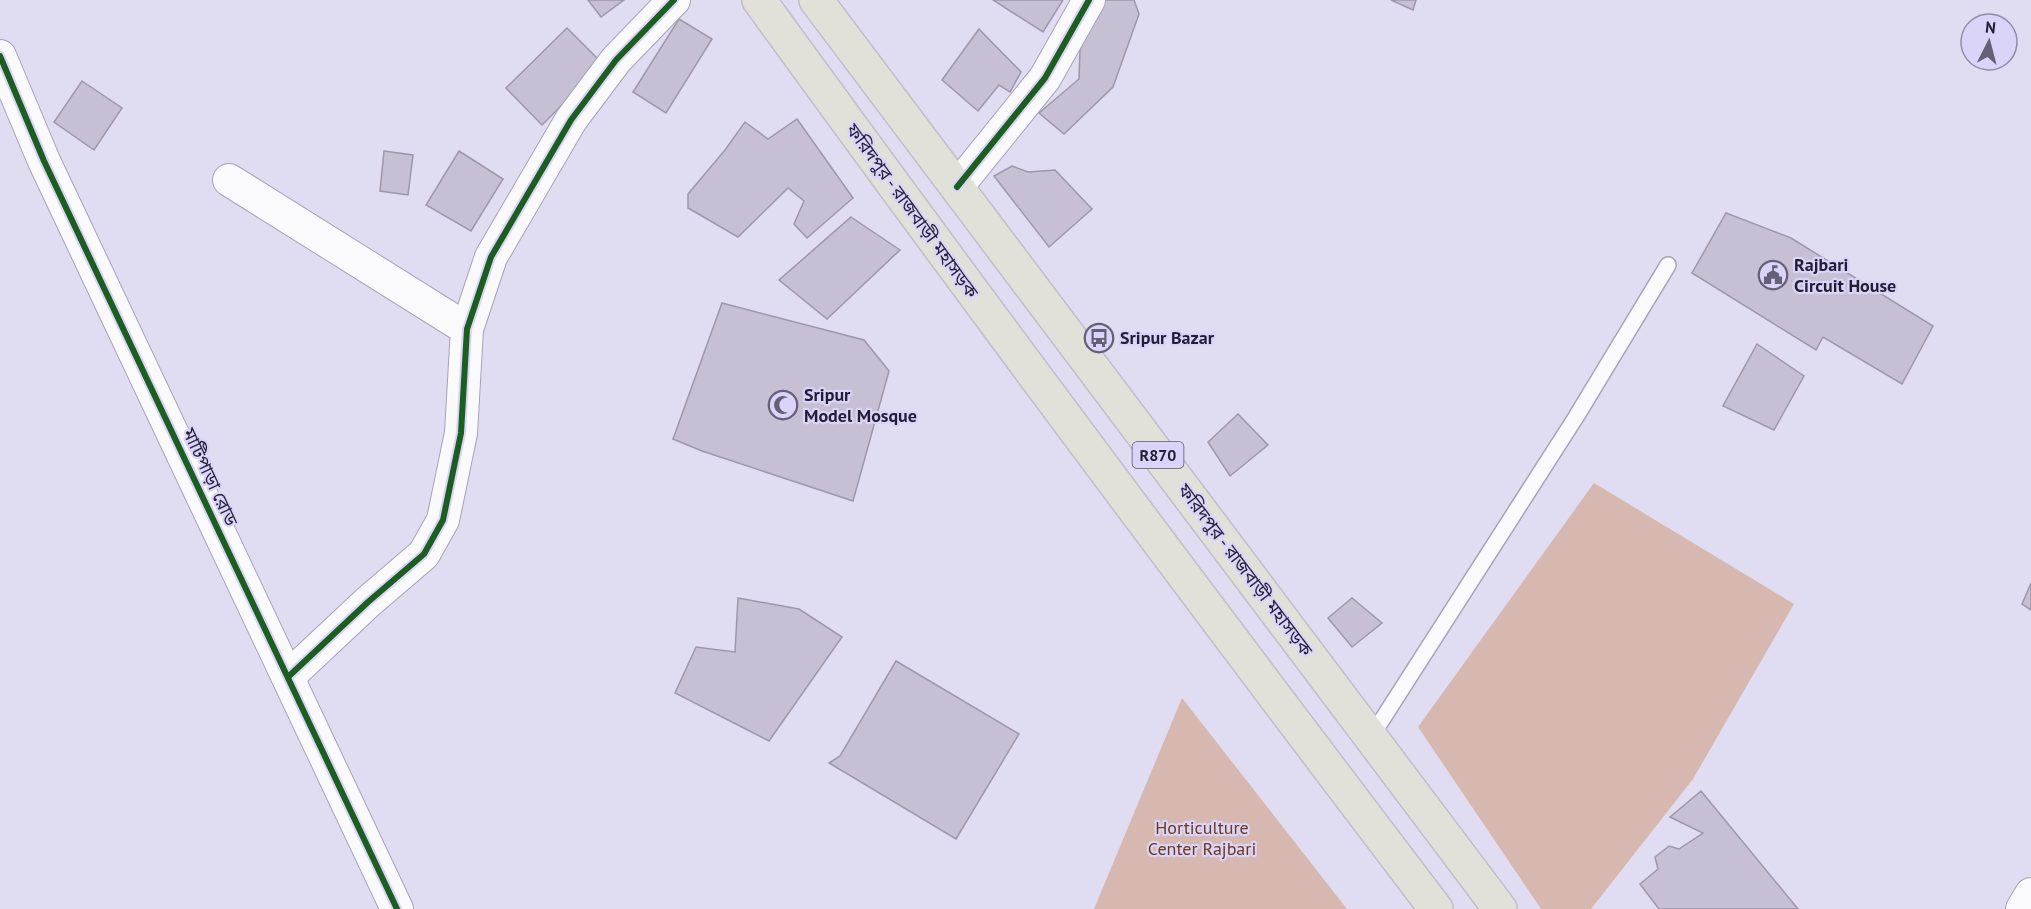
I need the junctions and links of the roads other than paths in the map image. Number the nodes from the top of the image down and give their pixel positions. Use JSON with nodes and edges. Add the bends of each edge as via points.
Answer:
{"nodes":[{"id":1,"x":674,"y":0,"type":"edge"},
{"id":2,"x":759,"y":0,"type":"edge"},
{"id":3,"x":816,"y":0,"type":"edge"},
{"id":4,"x":1089,"y":0,"type":"edge"},
{"id":5,"x":0,"y":56,"type":"edge"},
{"id":6,"x":229,"y":180,"type":"dead end"},
{"id":7,"x":957,"y":187,"type":"junction"},
{"id":8,"x":1668,"y":265,"type":"dead end"},
{"id":9,"x":468,"y":329,"type":"junction"},
{"id":10,"x":288,"y":677,"type":"junction"},
{"id":11,"x":1371,"y":737,"type":"junction"},
{"id":12,"x":2031,"y":894,"type":"edge"},
{"id":13,"x":397,"y":909,"type":"edge"},
{"id":14,"x":1436,"y":909,"type":"edge"},
{"id":15,"x":1500,"y":909,"type":"edge"},
{"id":16,"x":2022,"y":909,"type":"edge"}],
"edges":[{"from":1,"to":9,"type":"street","via":[[616,60],[571,120],[491,256]]},
{"from":2,"to":14,"type":"main road","name":"ফরিদপুর - রাজবাড়ী মহাসড়ক","number":"R870","via":[[1160,546]]},
{"from":3,"to":7,"type":"main road","name":"ফরিদপুর - রাজবাড়ী মহাসড়ক","number":"R870"},
{"from":4,"to":7,"type":"street","via":[[1045,78]]},
{"from":5,"to":10,"type":"street","name":"মাটিপাড়া রোড","via":[[44,161]]},
{"from":6,"to":9,"type":"street"},
{"from":7,"to":11,"type":"main road","name":"ফরিদপুর - রাজবাড়ী মহাসড়ক","number":"R870"},
{"from":8,"to":11,"type":"lane","via":[[1576,417]]},
{"from":9,"to":10,"type":"street","via":[[461,433],[443,520],[424,554]]},
{"from":10,"to":13,"type":"street","name":"মাটিপাড়া রোড"},
{"from":11,"to":15,"type":"main road","name":"ফরিদপুর - রাজবাড়ী মহাসড়ক","number":"R870"},
{"from":12,"to":16,"type":"street"}]}
